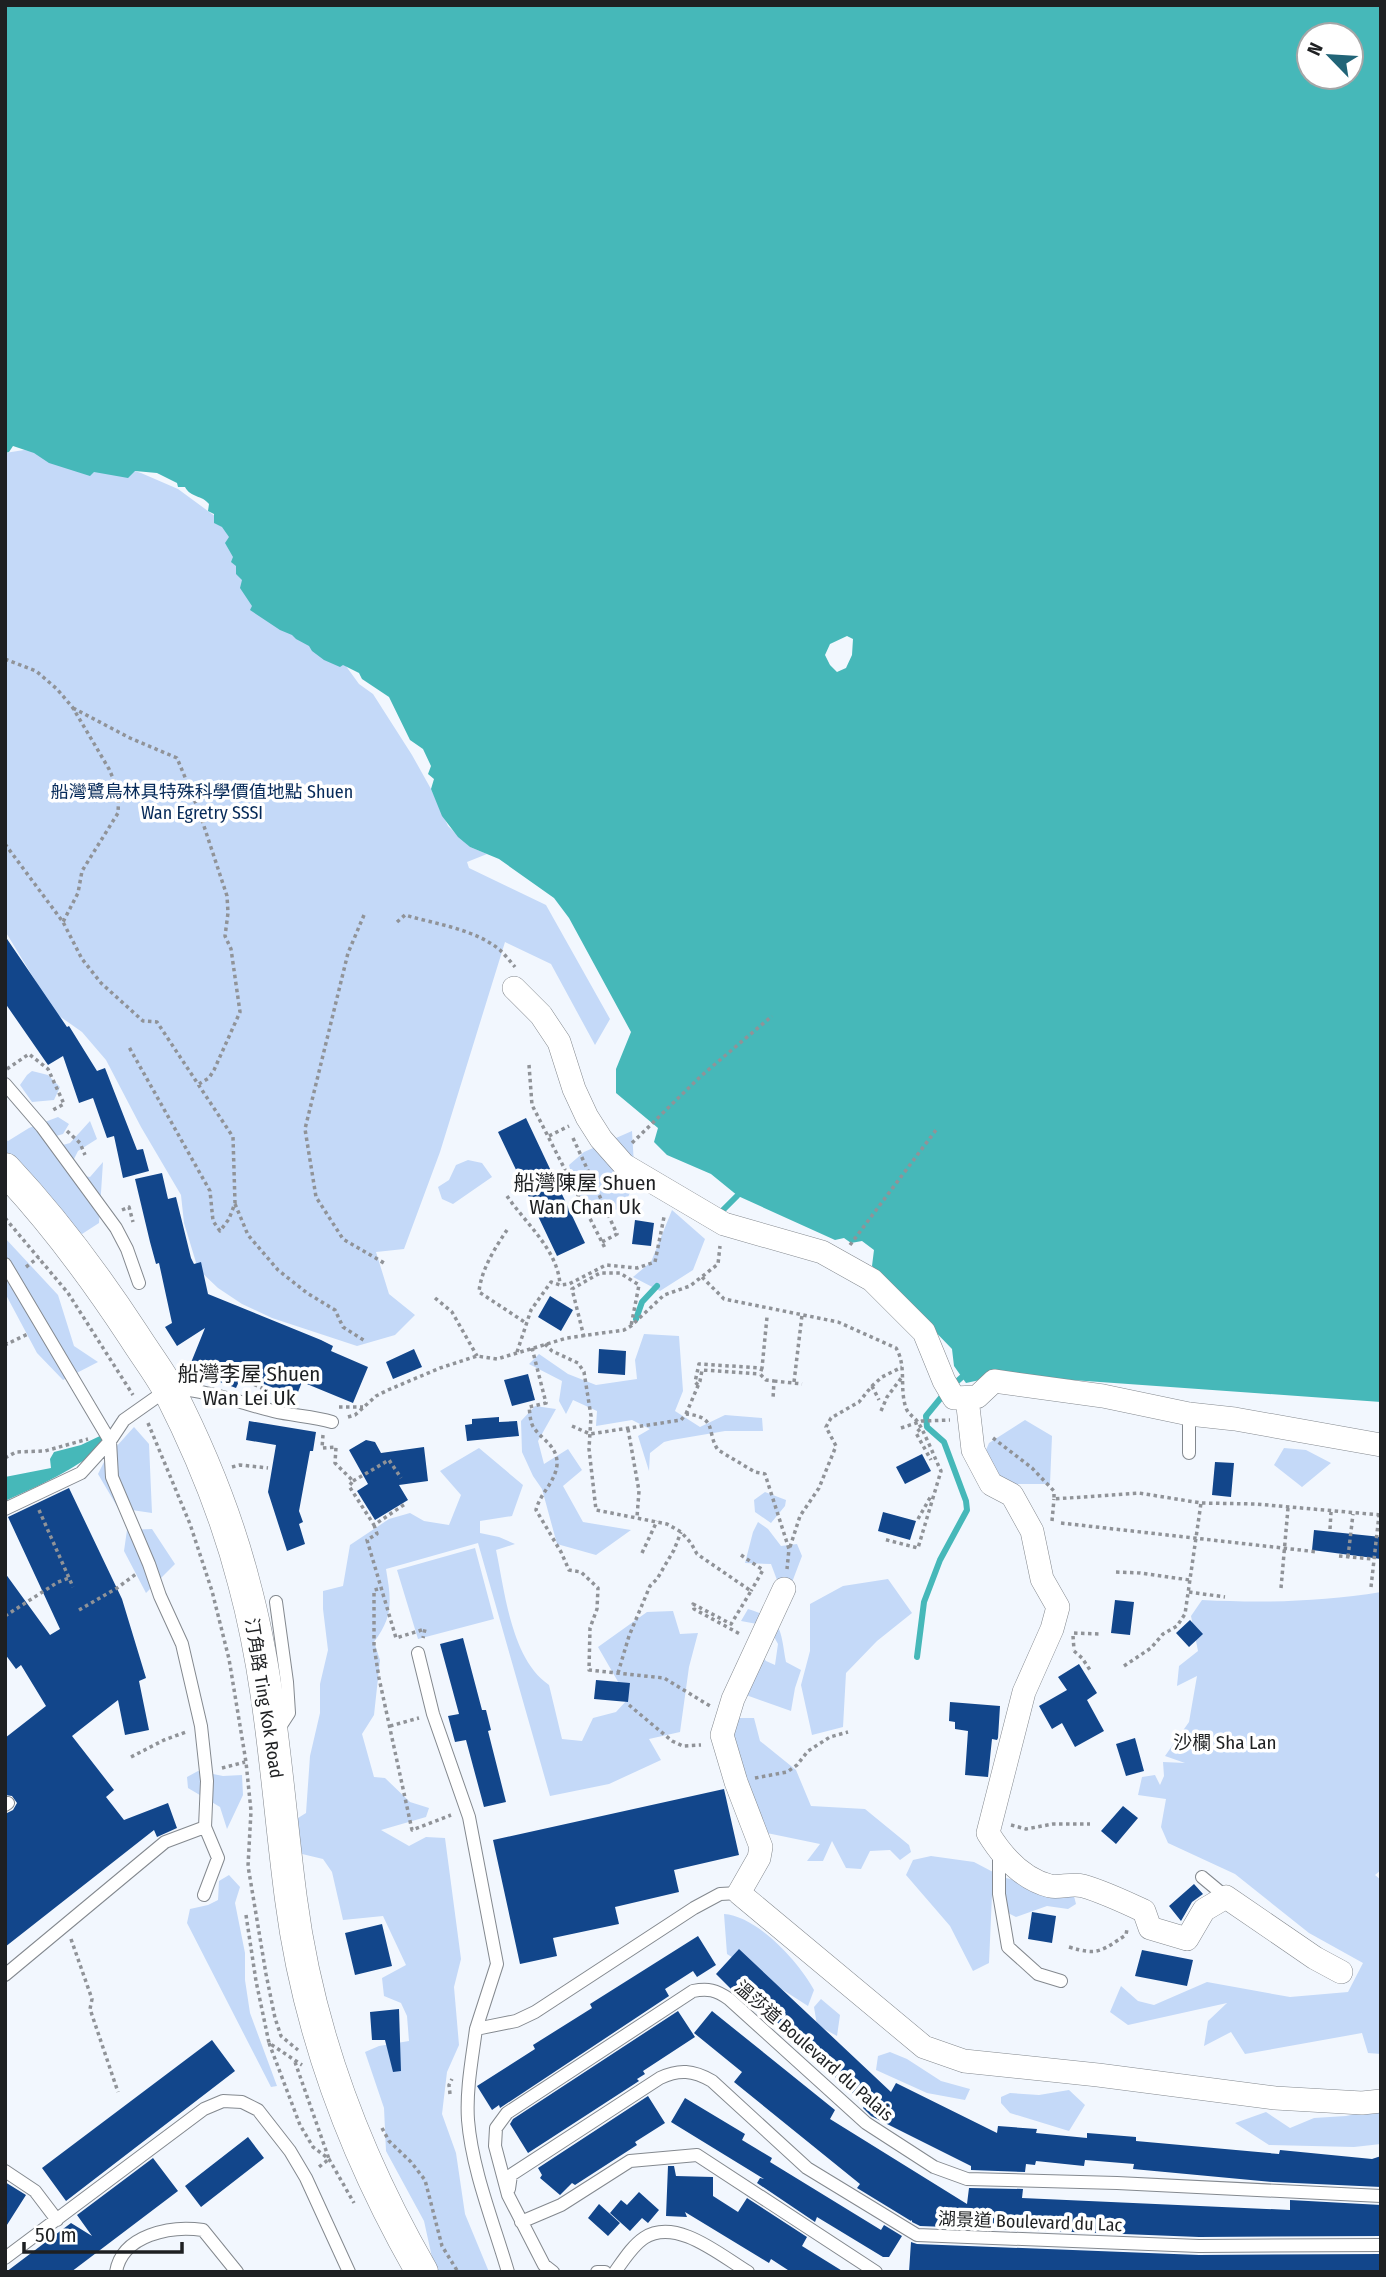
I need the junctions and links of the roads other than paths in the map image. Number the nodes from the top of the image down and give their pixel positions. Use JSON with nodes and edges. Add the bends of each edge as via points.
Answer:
{"nodes":[{"id":1,"x":515,"y":978,"type":"road end"},
{"id":2,"x":5,"y":1084,"type":"edge"},
{"id":3,"x":5,"y":1169,"type":"edge"},
{"id":4,"x":5,"y":1264,"type":"edge"},
{"id":5,"x":139,"y":1283,"type":"dead end"},
{"id":6,"x":178,"y":1390,"type":"junction"},
{"id":7,"x":957,"y":1397,"type":"junction"},
{"id":8,"x":1189,"y":1414,"type":"junction"},
{"id":9,"x":329,"y":1421,"type":"road end"},
{"id":10,"x":107,"y":1437,"type":"junction"},
{"id":11,"x":1381,"y":1445,"type":"edge"},
{"id":12,"x":1188,"y":1453,"type":"dead end"},
{"id":13,"x":5,"y":1509,"type":"edge"},
{"id":14,"x":784,"y":1588,"type":"road end"},
{"id":15,"x":276,"y":1602,"type":"dead end"},
{"id":16,"x":418,"y":1653,"type":"road end"},
{"id":17,"x":263,"y":1750,"type":"junction"},
{"id":18,"x":205,"y":1828,"type":"junction"},
{"id":19,"x":999,"y":1852,"type":"junction"},
{"id":20,"x":1202,"y":1877,"type":"dead end"},
{"id":21,"x":739,"y":1893,"type":"junction"},
{"id":22,"x":204,"y":1895,"type":"dead end"},
{"id":23,"x":1226,"y":1897,"type":"junction"},
{"id":24,"x":1341,"y":1972,"type":"dead end"},
{"id":25,"x":5,"y":1975,"type":"edge"},
{"id":26,"x":1061,"y":1981,"type":"dead end"},
{"id":27,"x":476,"y":2029,"type":"junction"},
{"id":28,"x":1381,"y":2101,"type":"edge"},
{"id":29,"x":506,"y":2171,"type":"junction"},
{"id":30,"x":5,"y":2172,"type":"edge"},
{"id":31,"x":1381,"y":2196,"type":"edge"},
{"id":32,"x":57,"y":2220,"type":"junction"},
{"id":33,"x":521,"y":2222,"type":"junction"},
{"id":34,"x":1381,"y":2245,"type":"edge"},
{"id":35,"x":5,"y":2258,"type":"edge"},
{"id":36,"x":414,"y":2265,"type":"edge"},
{"id":37,"x":548,"y":2268,"type":"edge"},
{"id":38,"x":116,"y":2272,"type":"edge"},
{"id":39,"x":236,"y":2272,"type":"edge"},
{"id":40,"x":349,"y":2272,"type":"edge"},
{"id":41,"x":509,"y":2272,"type":"edge"},
{"id":42,"x":597,"y":2272,"type":"edge"},
{"id":43,"x":605,"y":2272,"type":"edge"},
{"id":44,"x":615,"y":2272,"type":"edge"},
{"id":45,"x":748,"y":2272,"type":"edge"},
{"id":46,"x":876,"y":2272,"type":"edge"}],
"edges":[{"from":1,"to":7,"type":"street","via":[[559,1042],[587,1117],[624,1165],[723,1224],[822,1252],[872,1280],[924,1332]]},
{"from":2,"to":5,"type":"lane","via":[[116,1228]]},
{"from":3,"to":6,"type":"main road","name":"汀角路 Ting Kok Road"},
{"from":4,"to":10,"type":"lane"},
{"from":6,"to":9,"type":"lane","via":[[212,1393]]},
{"from":6,"to":10,"type":"lane","via":[[124,1420]]},
{"from":6,"to":17,"type":"main road","name":"汀角路 Ting Kok Road","via":[[245,1585],[261,1664]]},
{"from":7,"to":8,"type":"street","via":[[977,1397],[993,1381]]},
{"from":7,"to":19,"type":"street","via":[[973,1450],[991,1484],[1012,1495],[1032,1531],[1042,1578],[1058,1607],[1061,1633],[1024,1692],[988,1833]]},
{"from":8,"to":11,"type":"street"},
{"from":8,"to":12,"type":"lane"},
{"from":10,"to":13,"type":"lane","via":[[81,1473]]},
{"from":10,"to":18,"type":"lane","via":[[112,1477],[182,1644],[201,1726]]},
{"from":14,"to":21,"type":"street","via":[[724,1725],[736,1782],[761,1847]]},
{"from":15,"to":17,"type":"lane","via":[[289,1713]]},
{"from":16,"to":27,"type":"lane","via":[[433,1714],[466,1809],[497,1964]]},
{"from":17,"to":36,"type":"main road","name":"汀角路 Ting Kok Road","via":[[315,2018],[348,2121]]},
{"from":18,"to":22,"type":"lane","via":[[218,1858]]},
{"from":18,"to":25,"type":"lane","via":[[164,1842]]},
{"from":19,"to":23,"type":"street","via":[[1022,1872],[1051,1886],[1080,1885],[1122,1900],[1144,1911],[1150,1928],[1187,1939],[1203,1910]]},
{"from":19,"to":26,"type":"lane","via":[[999,1894],[1008,1947],[1038,1974]]},
{"from":20,"to":23,"type":"lane"},
{"from":21,"to":27,"type":"lane","via":[[720,1894],[695,1908],[526,2017]]},
{"from":21,"to":28,"type":"street","via":[[924,2047],[964,2061],[1275,2098]]},
{"from":23,"to":24,"type":"street"},
{"from":27,"to":41,"type":"lane","via":[[468,2121],[480,2182]]},
{"from":29,"to":31,"type":"lane","name":"溫莎道 Boulevard du Palais","via":[[494,2137],[507,2113],[693,1991],[706,1989],[729,1999],[866,2123],[934,2167],[967,2179]]},
{"from":29,"to":33,"type":"lane","name":"溫莎道 Boulevard du Palais","via":[[508,2195]]},
{"from":29,"to":34,"type":"lane","name":"湖景道 Boulevard du Lac","via":[[660,2078],[686,2071],[712,2081],[807,2168],[917,2235],[1199,2246]]},
{"from":29,"to":37,"type":"lane","name":"溫莎道 Boulevard du Palais","via":[[508,2200],[533,2258]]},
{"from":30,"to":32,"type":"lane","via":[[35,2191]]},
{"from":32,"to":35,"type":"lane"},
{"from":32,"to":40,"type":"lane","via":[[204,2109],[223,2101],[242,2102],[258,2110],[290,2151]]},
{"from":33,"to":37,"type":"lane","name":"溫莎道 Boulevard du Palais"},
{"from":33,"to":46,"type":"lane","via":[[561,2205],[630,2161],[697,2155]]},
{"from":38,"to":39,"type":"lane","via":[[117,2262],[139,2240],[162,2231],[191,2228],[202,2230]]},
{"from":42,"to":43,"type":"lane"},
{"from":44,"to":45,"type":"lane","via":[[636,2244],[663,2231],[683,2234]]}]}
